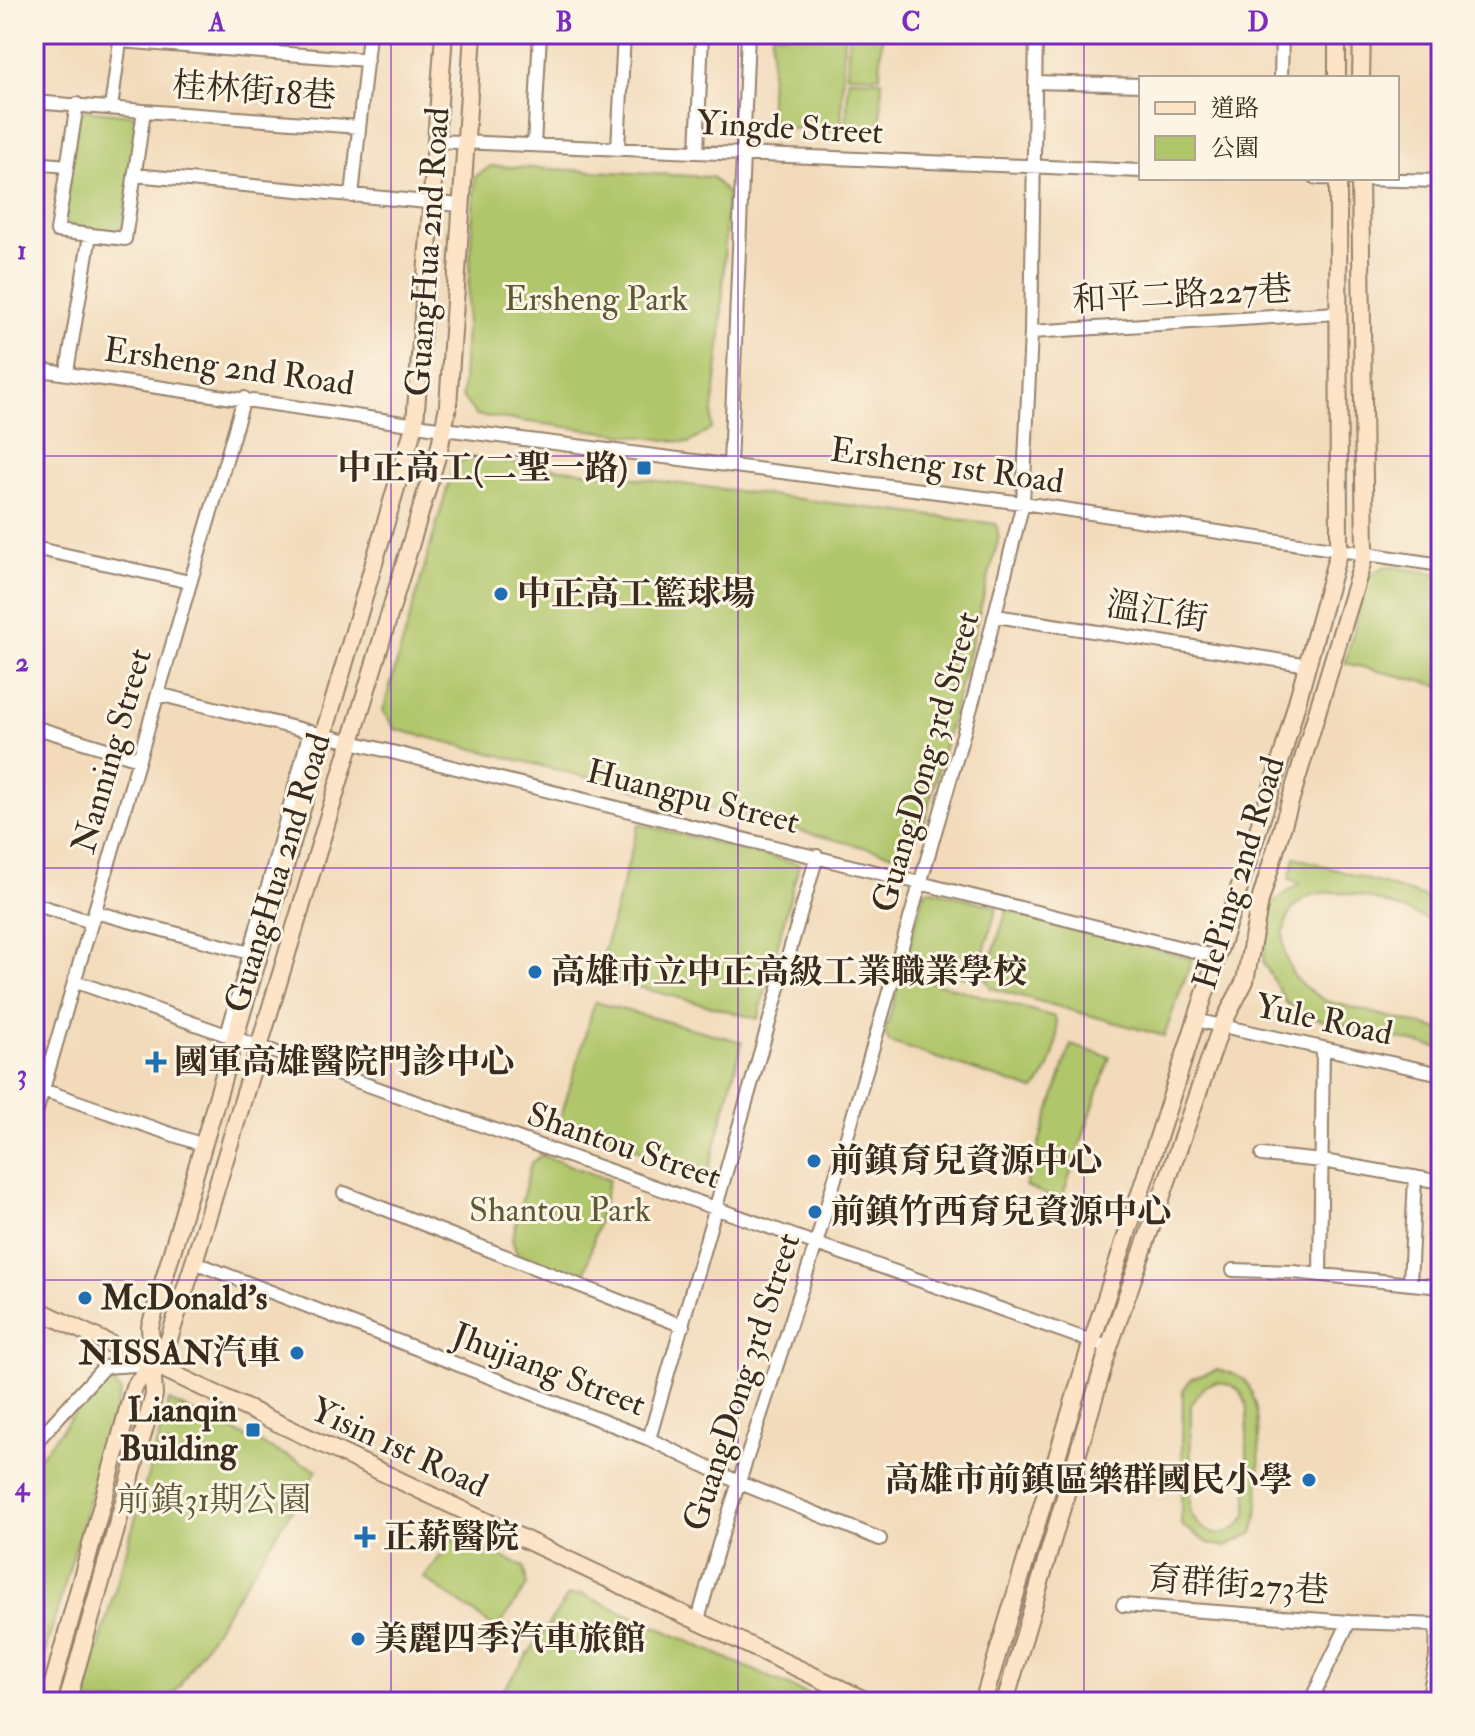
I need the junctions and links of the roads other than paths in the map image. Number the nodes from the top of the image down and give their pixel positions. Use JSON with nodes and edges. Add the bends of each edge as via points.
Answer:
{"nodes":[{"id":1,"x":369,"y":34,"type":"edge"},
{"id":2,"x":444,"y":34,"type":"edge"},
{"id":3,"x":473,"y":34,"type":"edge"},
{"id":4,"x":540,"y":34,"type":"edge"},
{"id":5,"x":624,"y":34,"type":"edge"},
{"id":6,"x":702,"y":34,"type":"edge"},
{"id":7,"x":748,"y":34,"type":"edge"},
{"id":8,"x":1036,"y":34,"type":"edge"},
{"id":9,"x":1282,"y":34,"type":"edge"},
{"id":10,"x":1337,"y":34,"type":"edge"},
{"id":11,"x":1362,"y":34,"type":"edge"},
{"id":12,"x":120,"y":38,"type":"edge"},
{"id":13,"x":367,"y":60,"type":"junction"},
{"id":14,"x":1281,"y":76,"type":"edge"},
{"id":15,"x":1337,"y":76,"type":"edge"},
{"id":16,"x":1361,"y":76,"type":"edge"},
{"id":17,"x":1035,"y":82,"type":"junction"},
{"id":18,"x":1139,"y":85,"type":"edge"},
{"id":19,"x":34,"y":102,"type":"edge"},
{"id":20,"x":77,"y":104,"type":"junction"},
{"id":21,"x":111,"y":108,"type":"junction"},
{"id":22,"x":144,"y":111,"type":"junction"},
{"id":23,"x":359,"y":127,"type":"junction"},
{"id":24,"x":436,"y":141,"type":"junction"},
{"id":25,"x":465,"y":142,"type":"junction"},
{"id":26,"x":534,"y":145,"type":"junction"},
{"id":27,"x":618,"y":148,"type":"junction"},
{"id":28,"x":697,"y":151,"type":"junction"},
{"id":29,"x":741,"y":154,"type":"junction"},
{"id":30,"x":34,"y":163,"type":"edge"},
{"id":31,"x":67,"y":166,"type":"junction"},
{"id":32,"x":1033,"y":166,"type":"junction"},
{"id":33,"x":1139,"y":171,"type":"edge"},
{"id":34,"x":134,"y":175,"type":"junction"},
{"id":35,"x":1338,"y":180,"type":"edge"},
{"id":36,"x":1360,"y":180,"type":"edge"},
{"id":37,"x":1399,"y":180,"type":"edge"},
{"id":38,"x":1441,"y":181,"type":"edge"},
{"id":39,"x":352,"y":196,"type":"junction"},
{"id":40,"x":432,"y":202,"type":"junction"},
{"id":41,"x":460,"y":205,"type":"junction"},
{"id":42,"x":90,"y":235,"type":"junction"},
{"id":43,"x":1337,"y":313,"type":"junction"},
{"id":44,"x":1031,"y":332,"type":"junction"},
{"id":45,"x":34,"y":369,"type":"edge"},
{"id":46,"x":67,"y":371,"type":"junction"},
{"id":47,"x":244,"y":398,"type":"junction"},
{"id":48,"x":415,"y":423,"type":"junction"},
{"id":49,"x":444,"y":429,"type":"junction"},
{"id":50,"x":730,"y":465,"type":"junction"},
{"id":51,"x":1023,"y":503,"type":"junction"},
{"id":52,"x":34,"y":548,"type":"edge"},
{"id":53,"x":1339,"y":550,"type":"junction"},
{"id":54,"x":1365,"y":554,"type":"junction"},
{"id":55,"x":1441,"y":565,"type":"edge"},
{"id":56,"x":190,"y":582,"type":"junction"},
{"id":57,"x":996,"y":616,"type":"junction"},
{"id":58,"x":1309,"y":665,"type":"junction"},
{"id":59,"x":158,"y":694,"type":"junction"},
{"id":60,"x":34,"y":727,"type":"edge"},
{"id":61,"x":316,"y":733,"type":"junction"},
{"id":62,"x":349,"y":741,"type":"junction"},
{"id":63,"x":1283,"y":753,"type":"junction"},
{"id":64,"x":139,"y":759,"type":"junction"},
{"id":65,"x":1304,"y":760,"type":"junction"},
{"id":66,"x":817,"y":856,"type":"junction"},
{"id":67,"x":282,"y":876,"type":"junction"},
{"id":68,"x":306,"y":882,"type":"junction"},
{"id":69,"x":922,"y":882,"type":"junction"},
{"id":70,"x":34,"y":904,"type":"edge"},
{"id":71,"x":93,"y":917,"type":"junction"},
{"id":72,"x":250,"y":953,"type":"junction"},
{"id":73,"x":1214,"y":956,"type":"junction"},
{"id":74,"x":74,"y":981,"type":"junction"},
{"id":75,"x":1195,"y":1020,"type":"junction"},
{"id":76,"x":1221,"y":1027,"type":"junction"},
{"id":77,"x":231,"y":1037,"type":"junction"},
{"id":78,"x":258,"y":1046,"type":"junction"},
{"id":79,"x":1323,"y":1048,"type":"junction"},
{"id":80,"x":1441,"y":1074,"type":"edge"},
{"id":81,"x":38,"y":1088,"type":"edge"},
{"id":82,"x":34,"y":1120,"type":"edge"},
{"id":83,"x":203,"y":1145,"type":"junction"},
{"id":84,"x":1262,"y":1155,"type":"dead end"},
{"id":85,"x":1323,"y":1161,"type":"junction"},
{"id":86,"x":1415,"y":1177,"type":"junction"},
{"id":87,"x":1441,"y":1182,"type":"edge"},
{"id":88,"x":344,"y":1193,"type":"dead end"},
{"id":89,"x":716,"y":1208,"type":"junction"},
{"id":90,"x":816,"y":1244,"type":"junction"},
{"id":91,"x":194,"y":1262,"type":"junction"},
{"id":92,"x":1233,"y":1270,"type":"dead end"},
{"id":93,"x":1320,"y":1275,"type":"junction"},
{"id":94,"x":1410,"y":1284,"type":"junction"},
{"id":95,"x":1441,"y":1287,"type":"edge"},
{"id":96,"x":34,"y":1308,"type":"edge"},
{"id":97,"x":683,"y":1326,"type":"junction"},
{"id":98,"x":1092,"y":1341,"type":"junction"},
{"id":99,"x":1109,"y":1347,"type":"junction"},
{"id":100,"x":153,"y":1364,"type":"junction"},
{"id":101,"x":37,"y":1437,"type":"edge"},
{"id":102,"x":649,"y":1439,"type":"junction"},
{"id":103,"x":740,"y":1483,"type":"junction"},
{"id":104,"x":880,"y":1539,"type":"dead end"},
{"id":105,"x":1123,"y":1605,"type":"dead end"},
{"id":106,"x":698,"y":1620,"type":"junction"},
{"id":107,"x":1349,"y":1622,"type":"junction"},
{"id":108,"x":1439,"y":1625,"type":"edge"},
{"id":109,"x":48,"y":1702,"type":"edge"},
{"id":110,"x":67,"y":1702,"type":"edge"},
{"id":111,"x":869,"y":1702,"type":"edge"},
{"id":112,"x":983,"y":1702,"type":"edge"},
{"id":113,"x":1005,"y":1702,"type":"edge"},
{"id":114,"x":1310,"y":1702,"type":"edge"},
{"id":115,"x":1428,"y":1702,"type":"edge"}],
"edges":[{"from":1,"to":13,"type":"street"},
{"from":2,"to":24,"type":"street","name":"GuangHua 2nd Road"},
{"from":3,"to":25,"type":"street","name":"GuangHua 2nd Road"},
{"from":4,"to":26,"type":"street"},
{"from":5,"to":27,"type":"street"},
{"from":6,"to":28,"type":"street"},
{"from":7,"to":29,"type":"street"},
{"from":8,"to":17,"type":"street","name":"GuangDong 3rd Street"},
{"from":9,"to":14,"type":"street"},
{"from":10,"to":15,"type":"street"},
{"from":11,"to":16,"type":"street"},
{"from":12,"to":13,"type":"street"},
{"from":12,"to":21,"type":"street"},
{"from":13,"to":23,"type":"street"},
{"from":17,"to":18,"type":"street"},
{"from":17,"to":32,"type":"street","name":"GuangDong 3rd Street"},
{"from":19,"to":20,"type":"street","name":"桂林街18巷"},
{"from":20,"to":21,"type":"street","name":"桂林街18巷"},
{"from":20,"to":31,"type":"street"},
{"from":21,"to":22,"type":"street","name":"桂林街18巷"},
{"from":22,"to":23,"type":"street","name":"桂林街18巷"},
{"from":22,"to":34,"type":"street"},
{"from":23,"to":39,"type":"street"},
{"from":24,"to":25,"type":"street","name":"Yingde Street"},
{"from":24,"to":40,"type":"street","name":"GuangHua 2nd Road"},
{"from":25,"to":26,"type":"street","name":"Yingde Street"},
{"from":25,"to":41,"type":"street","name":"GuangHua 2nd Road"},
{"from":26,"to":27,"type":"street","name":"Yingde Street"},
{"from":27,"to":28,"type":"street","name":"Yingde Street"},
{"from":28,"to":29,"type":"street","name":"Yingde Street"},
{"from":29,"to":32,"type":"street","name":"Yingde Street"},
{"from":29,"to":50,"type":"street"},
{"from":30,"to":31,"type":"street"},
{"from":31,"to":42,"type":"street","via":[[57,231]]},
{"from":32,"to":33,"type":"street","name":"Yingde Street"},
{"from":32,"to":44,"type":"street","name":"GuangDong 3rd Street"},
{"from":34,"to":39,"type":"street"},
{"from":34,"to":42,"type":"street","via":[[125,239]]},
{"from":35,"to":43,"type":"street","name":"HePing 2nd Road"},
{"from":36,"to":54,"type":"street","name":"HePing 2nd Road"},
{"from":37,"to":38,"type":"street"},
{"from":39,"to":40,"type":"street"},
{"from":40,"to":41,"type":"street"},
{"from":40,"to":48,"type":"street","name":"GuangHua 2nd Road"},
{"from":41,"to":49,"type":"street","name":"GuangHua 2nd Road"},
{"from":42,"to":46,"type":"street"},
{"from":43,"to":44,"type":"street","name":"和平二路227巷"},
{"from":43,"to":53,"type":"street","name":"HePing 2nd Road"},
{"from":44,"to":51,"type":"street","name":"GuangDong 3rd Street"},
{"from":45,"to":46,"type":"street","name":"Ersheng 2nd Road"},
{"from":46,"to":47,"type":"street","name":"Ersheng 2nd Road"},
{"from":47,"to":48,"type":"street","name":"Ersheng 2nd Road"},
{"from":47,"to":56,"type":"street","name":"Nanning Street"},
{"from":48,"to":49,"type":"street","name":"Ersheng 2nd Road"},
{"from":48,"to":61,"type":"street","name":"GuangHua 2nd Road"},
{"from":49,"to":50,"type":"street","name":"Ersheng 1st Road"},
{"from":49,"to":62,"type":"street","name":"GuangHua 2nd Road"},
{"from":50,"to":51,"type":"street","name":"Ersheng 1st Road"},
{"from":51,"to":53,"type":"street","name":"Ersheng 1st Road"},
{"from":51,"to":57,"type":"street","name":"GuangDong 3rd Street"},
{"from":52,"to":56,"type":"street"},
{"from":53,"to":54,"type":"street","name":"Ersheng 1st Road"},
{"from":53,"to":58,"type":"street","name":"HePing 2nd Road"},
{"from":54,"to":55,"type":"street","name":"Ersheng 1st Road"},
{"from":54,"to":65,"type":"street","name":"HePing 2nd Road"},
{"from":56,"to":59,"type":"street","name":"Nanning Street"},
{"from":57,"to":58,"type":"street","name":"溫江街"},
{"from":57,"to":69,"type":"street","name":"GuangDong 3rd Street"},
{"from":58,"to":63,"type":"street","name":"HePing 2nd Road"},
{"from":59,"to":61,"type":"street","name":"Huangpu Street"},
{"from":59,"to":64,"type":"street","name":"Nanning Street"},
{"from":60,"to":64,"type":"street"},
{"from":61,"to":62,"type":"street","name":"Huangpu Street"},
{"from":61,"to":67,"type":"street","name":"GuangHua 2nd Road"},
{"from":61,"to":72,"type":"street"},
{"from":62,"to":66,"type":"street","name":"Huangpu Street"},
{"from":62,"to":68,"type":"street","name":"GuangHua 2nd Road"},
{"from":63,"to":65,"type":"street"},
{"from":63,"to":73,"type":"street","name":"HePing 2nd Road"},
{"from":64,"to":71,"type":"street","name":"Nanning Street"},
{"from":65,"to":76,"type":"street","name":"HePing 2nd Road","via":[[1260,901],[1245,981]]},
{"from":66,"to":69,"type":"street","name":"Huangpu Street"},
{"from":66,"to":89,"type":"street"},
{"from":67,"to":68,"type":"street","name":"GuangHua 2nd Road"},
{"from":67,"to":77,"type":"street","name":"GuangHua 2nd Road"},
{"from":68,"to":78,"type":"street","name":"GuangHua 2nd Road"},
{"from":69,"to":73,"type":"street","name":"Huangpu Street"},
{"from":69,"to":90,"type":"street","name":"GuangDong 3rd Street"},
{"from":70,"to":71,"type":"street"},
{"from":71,"to":72,"type":"street"},
{"from":71,"to":74,"type":"street","name":"Nanning Street"},
{"from":72,"to":77,"type":"street"},
{"from":73,"to":75,"type":"street","name":"HePing 2nd Road"},
{"from":74,"to":77,"type":"street","name":"Shantou Street"},
{"from":74,"to":81,"type":"street","name":"Nanning Street"},
{"from":75,"to":76,"type":"street","name":"Yule Road"},
{"from":75,"to":98,"type":"street","name":"HePing 2nd Road"},
{"from":76,"to":79,"type":"street","name":"Yule Road"},
{"from":76,"to":99,"type":"street","name":"HePing 2nd Road"},
{"from":77,"to":78,"type":"street","name":"Shantou Street"},
{"from":77,"to":83,"type":"street","name":"GuangHua 2nd Road"},
{"from":78,"to":89,"type":"street","name":"Shantou Street"},
{"from":78,"to":91,"type":"street","name":"GuangHua 2nd Road"},
{"from":79,"to":80,"type":"street","name":"Yule Road"},
{"from":79,"to":85,"type":"street"},
{"from":81,"to":82,"type":"street","name":"Nanning Street"},
{"from":81,"to":83,"type":"street"},
{"from":83,"to":100,"type":"street","name":"GuangHua 2nd Road","via":[[150,1327]]},
{"from":84,"to":85,"type":"street"},
{"from":85,"to":86,"type":"street"},
{"from":85,"to":93,"type":"street"},
{"from":86,"to":87,"type":"street"},
{"from":86,"to":94,"type":"street"},
{"from":88,"to":97,"type":"street"},
{"from":89,"to":90,"type":"street","name":"Shantou Street"},
{"from":89,"to":97,"type":"street"},
{"from":90,"to":98,"type":"street","name":"Shantou Street"},
{"from":90,"to":103,"type":"street","name":"GuangDong 3rd Street"},
{"from":91,"to":100,"type":"street","name":"GuangHua 2nd Road","via":[[168,1342]]},
{"from":91,"to":102,"type":"street","name":"Jhujiang Street"},
{"from":92,"to":93,"type":"street"},
{"from":93,"to":94,"type":"street"},
{"from":94,"to":95,"type":"street"},
{"from":96,"to":100,"type":"street","name":"Yisin 1st Road"},
{"from":97,"to":102,"type":"street"},
{"from":98,"to":99,"type":"street","name":"Shantou Street"},
{"from":98,"to":112,"type":"street","name":"HePing 2nd Road"},
{"from":99,"to":113,"type":"street","name":"HePing 2nd Road"},
{"from":100,"to":101,"type":"street","via":[[104,1367]]},
{"from":100,"to":106,"type":"street","name":"Yisin 1st Road"},
{"from":100,"to":109,"type":"street","via":[[134,1387]]},
{"from":100,"to":110,"type":"street","via":[[154,1395]]},
{"from":102,"to":103,"type":"street","name":"Jhujiang Street"},
{"from":103,"to":104,"type":"street","name":"Jhujiang Street"},
{"from":103,"to":106,"type":"street","name":"GuangDong 3rd Street"},
{"from":105,"to":107,"type":"street","name":"育群街273巷"},
{"from":106,"to":111,"type":"street","name":"Yisin 1st Road"},
{"from":107,"to":108,"type":"street","name":"育群街273巷"},
{"from":107,"to":114,"type":"street"},
{"from":108,"to":115,"type":"street"}]}
